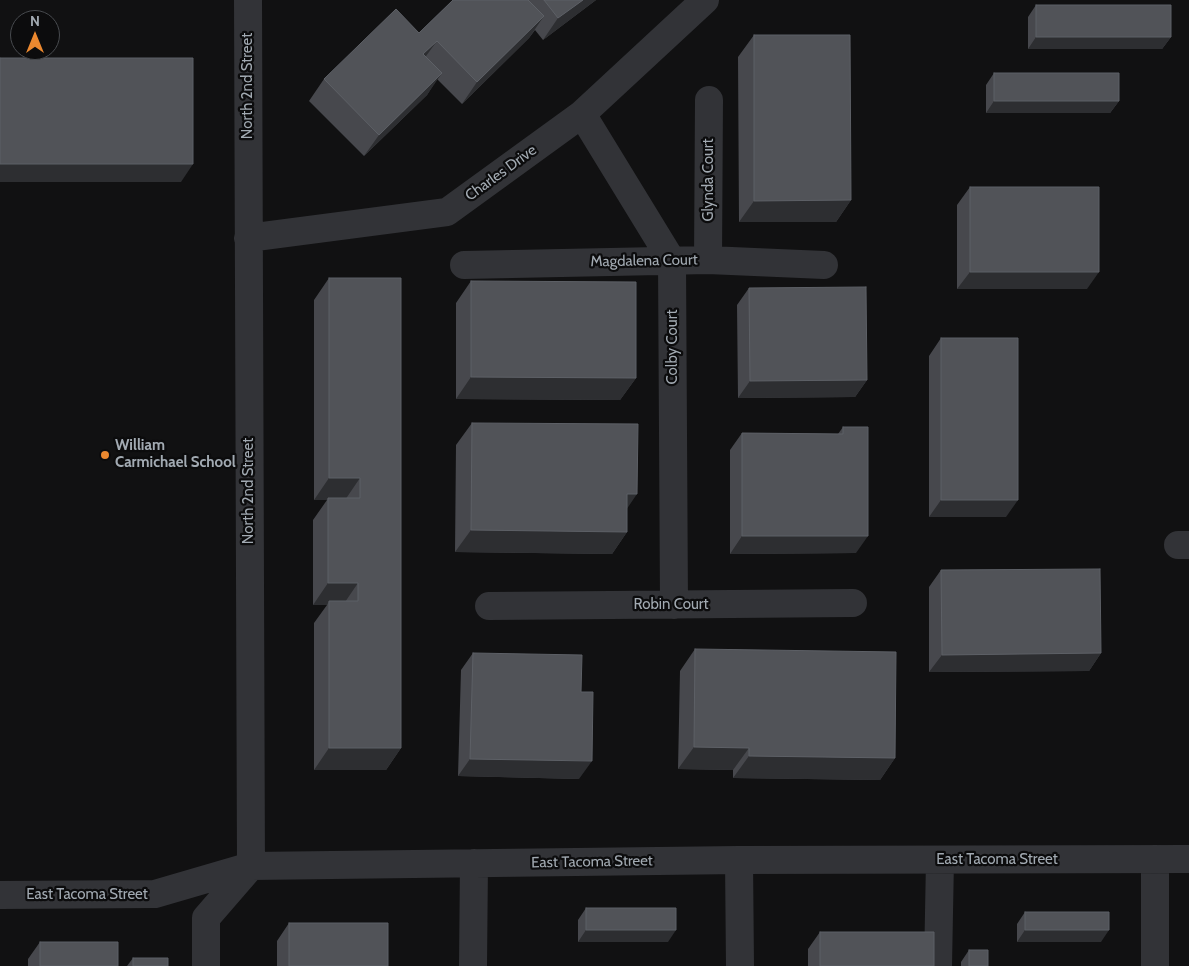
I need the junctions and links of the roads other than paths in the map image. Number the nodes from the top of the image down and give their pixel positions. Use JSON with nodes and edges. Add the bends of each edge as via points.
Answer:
{"nodes":[{"id":1,"x":248,"y":0,"type":"edge"},
{"id":2,"x":705,"y":0,"type":"edge"},
{"id":3,"x":709,"y":100,"type":"dead end"},
{"id":4,"x":582,"y":114,"type":"junction"},
{"id":5,"x":248,"y":238,"type":"junction"},
{"id":6,"x":672,"y":260,"type":"junction"},
{"id":7,"x":708,"y":260,"type":"junction"},
{"id":8,"x":464,"y":265,"type":"dead end"},
{"id":9,"x":824,"y":265,"type":"dead end"},
{"id":10,"x":853,"y":603,"type":"dead end"},
{"id":11,"x":674,"y":605,"type":"junction"},
{"id":12,"x":489,"y":606,"type":"dead end"},
{"id":13,"x":1155,"y":859,"type":"junction"},
{"id":14,"x":1189,"y":859,"type":"edge"},
{"id":15,"x":739,"y":860,"type":"junction"},
{"id":16,"x":940,"y":860,"type":"junction"},
{"id":17,"x":474,"y":863,"type":"junction"},
{"id":18,"x":251,"y":866,"type":"junction"},
{"id":19,"x":0,"y":895,"type":"edge"},
{"id":20,"x":206,"y":966,"type":"edge"},
{"id":21,"x":473,"y":966,"type":"edge"},
{"id":22,"x":740,"y":966,"type":"edge"},
{"id":23,"x":938,"y":966,"type":"edge"},
{"id":24,"x":1155,"y":966,"type":"edge"}],
"edges":[{"from":1,"to":5,"type":"street","name":"North 2nd Street"},
{"from":2,"to":4,"type":"street","name":"Charles Drive"},
{"from":3,"to":7,"type":"street","name":"Glynda Court"},
{"from":4,"to":5,"type":"street","name":"Charles Drive","via":[[447,212]]},
{"from":4,"to":6,"type":"street"},
{"from":5,"to":18,"type":"street","name":"North 2nd Street"},
{"from":6,"to":7,"type":"street","name":"Magdalena Court"},
{"from":6,"to":8,"type":"street","name":"Magdalena Court"},
{"from":6,"to":11,"type":"street","name":"Colby Court"},
{"from":7,"to":9,"type":"street","name":"Magdalena Court"},
{"from":10,"to":11,"type":"street","name":"Robin Court"},
{"from":11,"to":12,"type":"street","name":"Robin Court"},
{"from":13,"to":14,"type":"street","name":"East Tacoma Street"},
{"from":13,"to":16,"type":"street","name":"East Tacoma Street"},
{"from":13,"to":24,"type":"street"},
{"from":15,"to":16,"type":"street","name":"East Tacoma Street"},
{"from":15,"to":17,"type":"street","name":"East Tacoma Street"},
{"from":15,"to":22,"type":"street"},
{"from":16,"to":23,"type":"street"},
{"from":17,"to":18,"type":"street","name":"East Tacoma Street"},
{"from":17,"to":21,"type":"street"},
{"from":18,"to":19,"type":"street","name":"East Tacoma Street","via":[[155,894]]},
{"from":18,"to":20,"type":"street","via":[[206,918]]}]}
